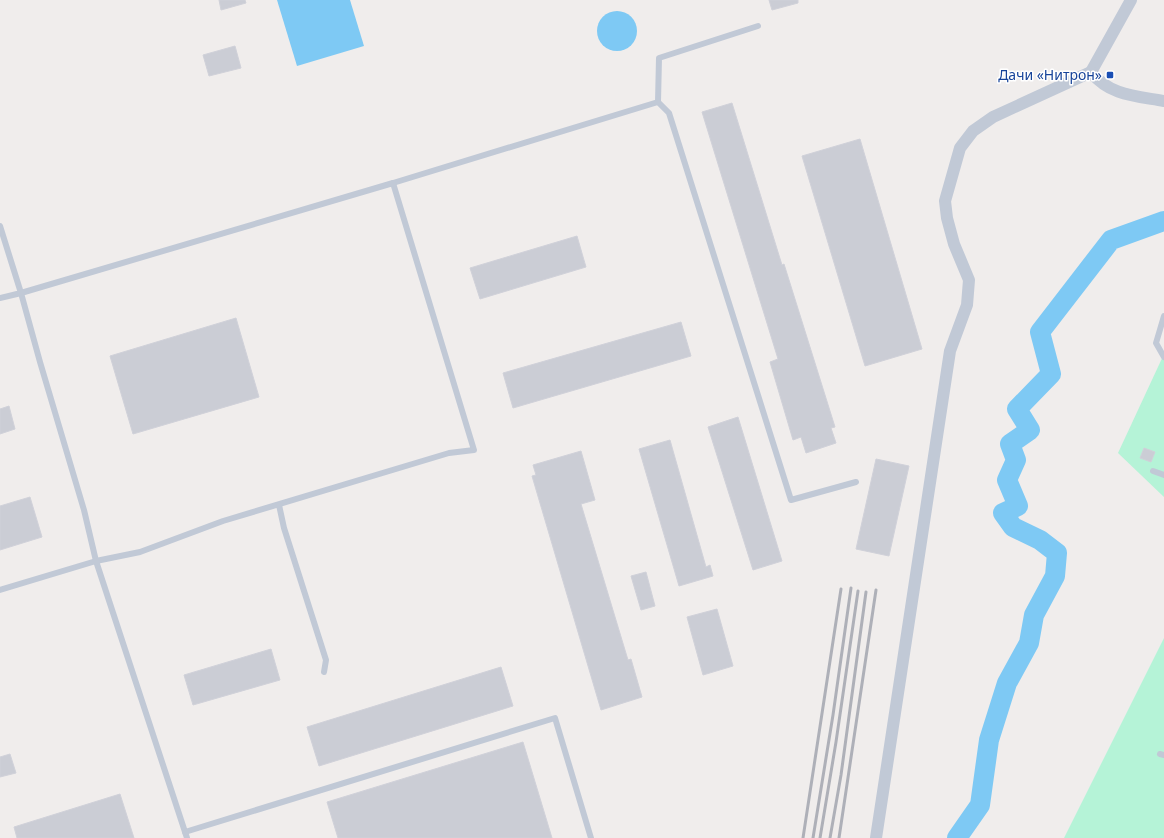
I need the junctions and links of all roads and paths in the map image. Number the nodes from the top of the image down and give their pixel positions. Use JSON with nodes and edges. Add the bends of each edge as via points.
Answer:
{"nodes":[{"id":1,"x":1131,"y":0,"type":"edge"},
{"id":2,"x":758,"y":26,"type":"dead end"},
{"id":3,"x":1091,"y":72,"type":"junction"},
{"id":4,"x":1164,"y":101,"type":"edge"},
{"id":5,"x":658,"y":102,"type":"junction"},
{"id":6,"x":393,"y":183,"type":"junction"},
{"id":7,"x":0,"y":226,"type":"edge"},
{"id":8,"x":21,"y":292,"type":"junction"},
{"id":9,"x":0,"y":298,"type":"edge"},
{"id":10,"x":1164,"y":316,"type":"edge"},
{"id":11,"x":1164,"y":357,"type":"edge"},
{"id":12,"x":1154,"y":471,"type":"dead end"},
{"id":13,"x":1164,"y":475,"type":"edge"},
{"id":14,"x":856,"y":482,"type":"dead end"},
{"id":15,"x":278,"y":505,"type":"junction"},
{"id":16,"x":96,"y":561,"type":"junction"},
{"id":17,"x":0,"y":590,"type":"edge"},
{"id":18,"x":324,"y":672,"type":"dead end"},
{"id":19,"x":186,"y":835,"type":"edge"},
{"id":20,"x":590,"y":838,"type":"edge"},
{"id":21,"x":876,"y":838,"type":"edge"}],
"edges":[{"from":1,"to":3,"type":"street"},
{"from":2,"to":5,"type":"lane","via":[[659,58]]},
{"from":3,"to":4,"type":"street","via":[[1096,79],[1116,92]]},
{"from":3,"to":21,"type":"street","via":[[993,117],[973,131],[960,148],[945,201],[946,218],[969,280],[967,305],[950,351]]},
{"from":5,"to":6,"type":"lane"},
{"from":5,"to":14,"type":"lane","via":[[669,113],[791,500]]},
{"from":6,"to":8,"type":"lane"},
{"from":6,"to":15,"type":"lane","via":[[474,450],[449,453]]},
{"from":7,"to":8,"type":"lane"},
{"from":8,"to":9,"type":"lane"},
{"from":8,"to":16,"type":"lane","via":[[84,510]]},
{"from":10,"to":11,"type":"lane","via":[[1156,343]]},
{"from":12,"to":13,"type":"lane"},
{"from":15,"to":16,"type":"lane","via":[[223,521],[140,552]]},
{"from":15,"to":18,"type":"lane","via":[[326,660]]},
{"from":16,"to":17,"type":"lane"},
{"from":16,"to":19,"type":"lane"},
{"from":19,"to":20,"type":"lane","via":[[555,718]]}]}
